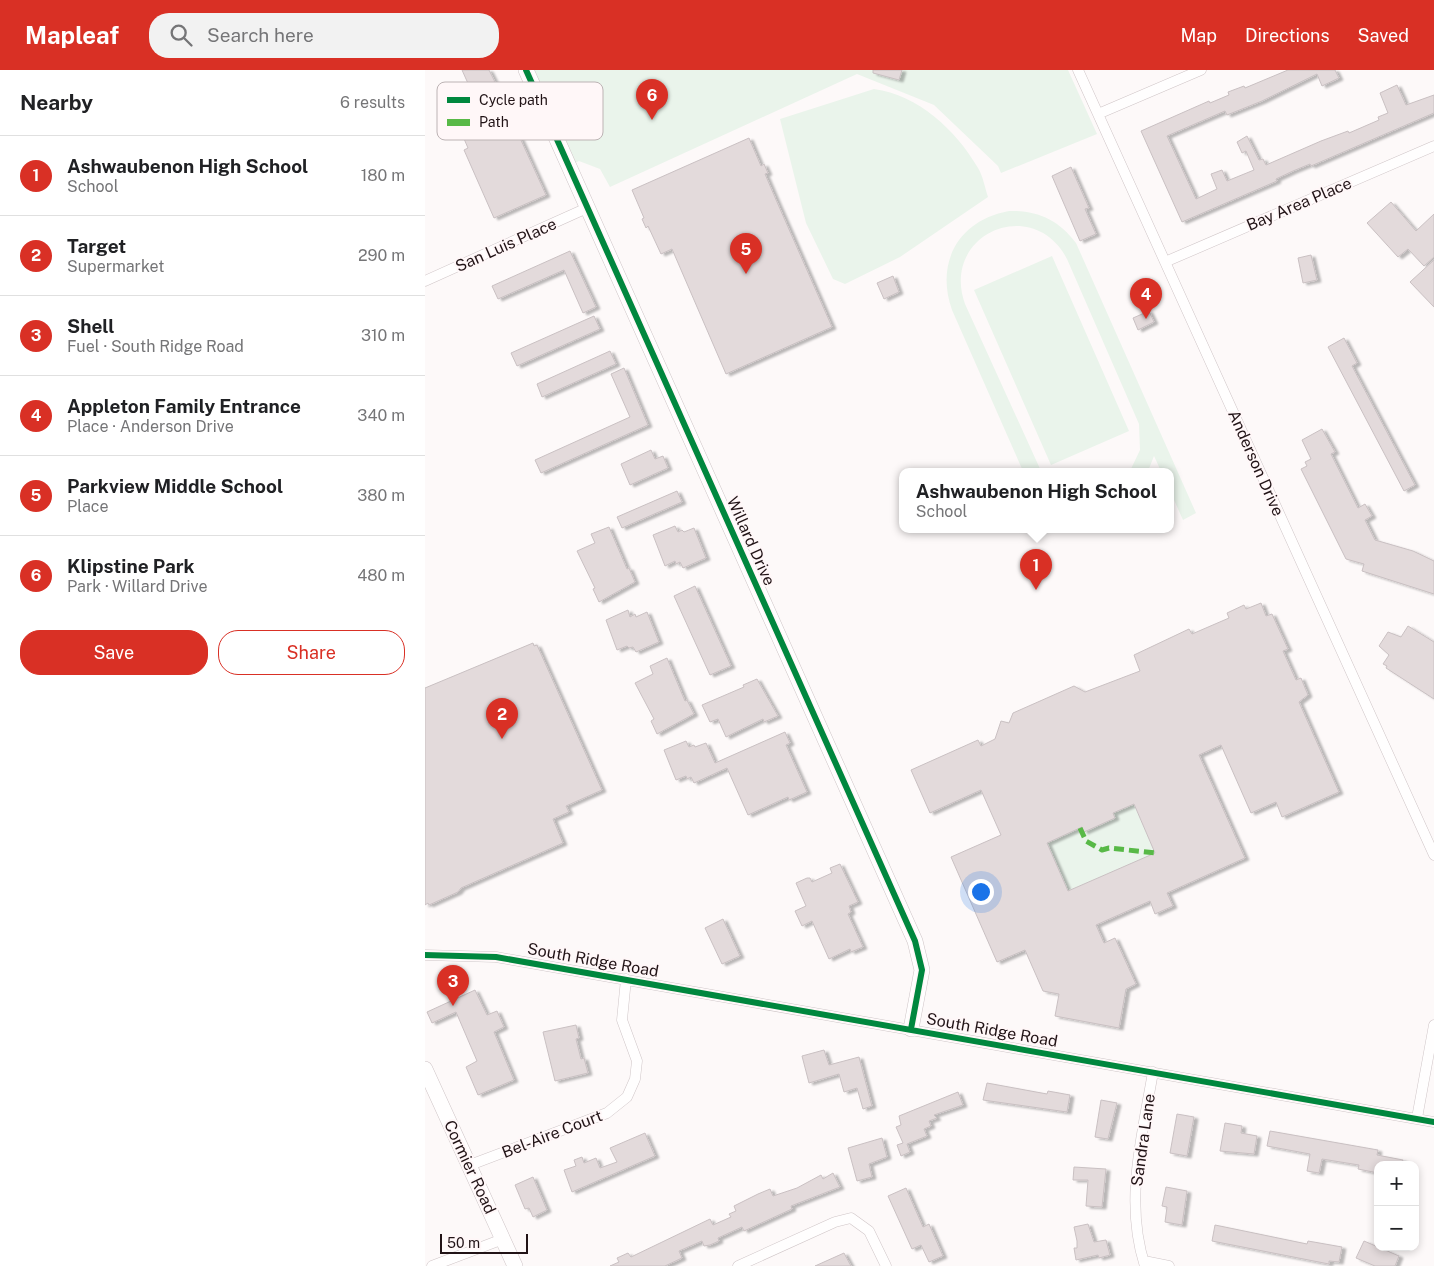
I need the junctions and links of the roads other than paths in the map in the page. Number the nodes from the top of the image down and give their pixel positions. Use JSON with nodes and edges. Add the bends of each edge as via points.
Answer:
{"nodes":[{"id":1,"x":525,"y":70,"type":"edge"},
{"id":2,"x":1078,"y":70,"type":"edge"},
{"id":3,"x":1201,"y":70,"type":"edge"},
{"id":4,"x":530,"y":82,"type":"edge"},
{"id":5,"x":1098,"y":114,"type":"junction"},
{"id":6,"x":556,"y":140,"type":"edge"},
{"id":7,"x":1434,"y":146,"type":"edge"},
{"id":8,"x":587,"y":208,"type":"junction"},
{"id":9,"x":1165,"y":262,"type":"junction"},
{"id":10,"x":425,"y":281,"type":"edge"},
{"id":11,"x":1434,"y":855,"type":"edge"},
{"id":12,"x":425,"y":955,"type":"edge"},
{"id":13,"x":626,"y":979,"type":"junction"},
{"id":14,"x":1434,"y":1025,"type":"edge"},
{"id":15,"x":911,"y":1030,"type":"junction"},
{"id":16,"x":425,"y":1069,"type":"edge"},
{"id":17,"x":1153,"y":1072,"type":"junction"},
{"id":18,"x":1417,"y":1118,"type":"junction"},
{"id":19,"x":1434,"y":1122,"type":"edge"},
{"id":20,"x":470,"y":1165,"type":"junction"},
{"id":21,"x":503,"y":1240,"type":"junction"},
{"id":22,"x":1145,"y":1264,"type":"edge"},
{"id":23,"x":431,"y":1266,"type":"edge"},
{"id":24,"x":515,"y":1266,"type":"edge"},
{"id":25,"x":738,"y":1266,"type":"edge"},
{"id":26,"x":886,"y":1266,"type":"edge"},
{"id":27,"x":1169,"y":1266,"type":"edge"}],
"edges":[{"from":1,"to":4,"type":"street","name":"Willard Drive"},
{"from":2,"to":5,"type":"street","name":"Anderson Drive"},
{"from":3,"to":5,"type":"street"},
{"from":5,"to":9,"type":"street","name":"Anderson Drive"},
{"from":6,"to":8,"type":"street","name":"Willard Drive"},
{"from":7,"to":9,"type":"street","name":"Bay Area Place"},
{"from":8,"to":10,"type":"street","name":"San Luis Place"},
{"from":8,"to":15,"type":"street","name":"Willard Drive","via":[[915,941],[922,970]]},
{"from":9,"to":11,"type":"street","name":"Anderson Drive"},
{"from":12,"to":13,"type":"street","name":"South Ridge Road","via":[[496,957]]},
{"from":13,"to":15,"type":"street","name":"South Ridge Road"},
{"from":13,"to":20,"type":"street","name":"Bel-Aire Court","via":[[622,1020],[637,1061],[635,1079],[627,1098],[607,1113]]},
{"from":14,"to":18,"type":"street"},
{"from":15,"to":17,"type":"street","name":"South Ridge Road"},
{"from":16,"to":20,"type":"street","name":"Cormier Road"},
{"from":17,"to":18,"type":"street","name":"South Ridge Road"},
{"from":17,"to":22,"type":"street","name":"Sandra Lane","via":[[1135,1177],[1135,1222]]},
{"from":18,"to":19,"type":"street","name":"South Ridge Road"},
{"from":20,"to":21,"type":"street","name":"Cormier Road"},
{"from":21,"to":23,"type":"street"},
{"from":21,"to":24,"type":"street","name":"Cormier Road"},
{"from":22,"to":27,"type":"street"},
{"from":25,"to":26,"type":"street","via":[[844,1219],[857,1221],[869,1231]]}]}
